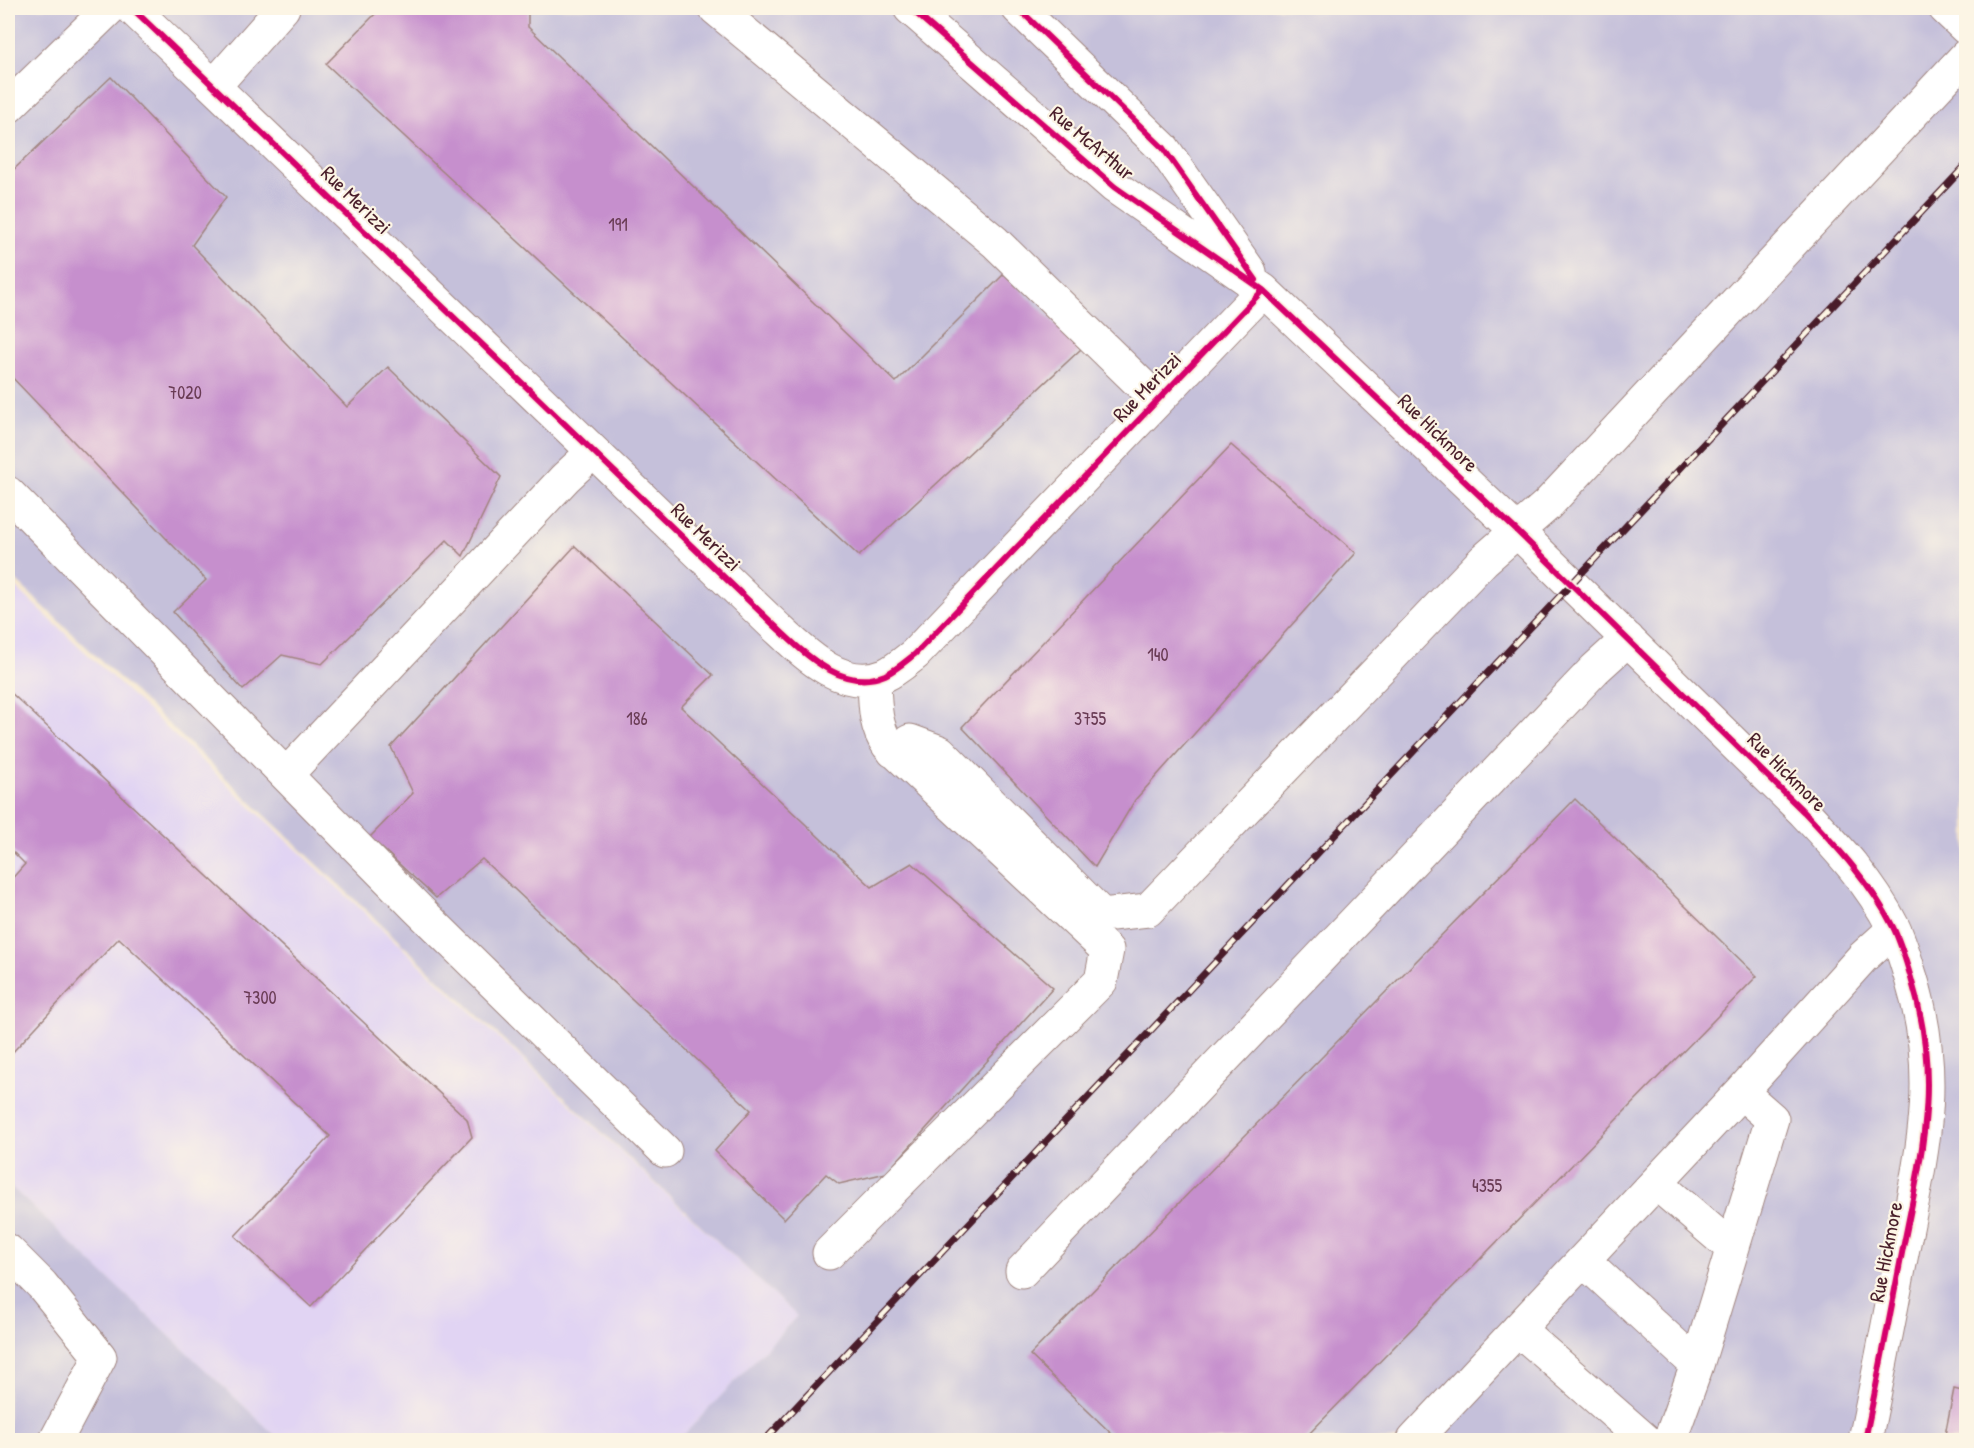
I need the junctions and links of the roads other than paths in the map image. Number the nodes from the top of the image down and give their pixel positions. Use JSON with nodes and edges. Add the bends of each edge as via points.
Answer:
{"nodes":[{"id":1,"x":110,"y":8,"type":"edge"},
{"id":2,"x":132,"y":8,"type":"edge"},
{"id":3,"x":283,"y":8,"type":"edge"},
{"id":4,"x":715,"y":8,"type":"edge"},
{"id":5,"x":910,"y":8,"type":"edge"},
{"id":6,"x":1018,"y":8,"type":"edge"},
{"id":7,"x":1945,"y":8,"type":"edge"},
{"id":8,"x":1966,"y":27,"type":"edge"},
{"id":9,"x":1966,"y":56,"type":"edge"},
{"id":10,"x":214,"y":86,"type":"junction"},
{"id":11,"x":8,"y":107,"type":"edge"},
{"id":12,"x":1263,"y":290,"type":"junction"},
{"id":13,"x":1157,"y":400,"type":"junction"},
{"id":14,"x":593,"y":452,"type":"junction"},
{"id":15,"x":8,"y":494,"type":"edge"},
{"id":16,"x":1517,"y":531,"type":"junction"},
{"id":17,"x":1628,"y":639,"type":"junction"},
{"id":18,"x":874,"y":678,"type":"junction"},
{"id":19,"x":893,"y":750,"type":"junction"},
{"id":20,"x":286,"y":775,"type":"junction"},
{"id":21,"x":1894,"y":928,"type":"junction"},
{"id":22,"x":1741,"y":1092,"type":"junction"},
{"id":23,"x":665,"y":1151,"type":"dead end"},
{"id":24,"x":1656,"y":1183,"type":"junction"},
{"id":25,"x":1732,"y":1248,"type":"junction"},
{"id":26,"x":8,"y":1251,"type":"edge"},
{"id":27,"x":829,"y":1253,"type":"dead end"},
{"id":28,"x":1583,"y":1260,"type":"junction"},
{"id":29,"x":1022,"y":1271,"type":"dead end"},
{"id":30,"x":1518,"y":1329,"type":"junction"},
{"id":31,"x":1697,"y":1365,"type":"junction"},
{"id":32,"x":56,"y":1440,"type":"edge"},
{"id":33,"x":1414,"y":1440,"type":"edge"},
{"id":34,"x":1645,"y":1440,"type":"edge"},
{"id":35,"x":1670,"y":1440,"type":"edge"},
{"id":36,"x":1865,"y":1440,"type":"edge"}],
"edges":[{"from":1,"to":11,"type":"street"},
{"from":2,"to":10,"type":"street","name":"Rue Merizzi"},
{"from":3,"to":10,"type":"street"},
{"from":4,"to":13,"type":"street","via":[[995,242]]},
{"from":5,"to":12,"type":"street","name":"Rue McArthur","via":[[1115,187]]},
{"from":6,"to":12,"type":"street","via":[[1162,148]]},
{"from":7,"to":8,"type":"street"},
{"from":9,"to":16,"type":"street","via":[[1547,505]]},
{"from":10,"to":14,"type":"street","name":"Rue Merizzi"},
{"from":12,"to":13,"type":"street","name":"Rue Merizzi"},
{"from":12,"to":16,"type":"street","name":"Rue Hickmore"},
{"from":13,"to":18,"type":"street","name":"Rue Merizzi","via":[[915,654],[899,667]]},
{"from":14,"to":18,"type":"street","name":"Rue Merizzi","via":[[810,657],[850,678]]},
{"from":14,"to":20,"type":"street"},
{"from":15,"to":20,"type":"street"},
{"from":16,"to":17,"type":"street","name":"Rue Hickmore"},
{"from":16,"to":19,"type":"street","via":[[1484,560],[1148,909],[1102,915],[940,752],[910,741]]},
{"from":17,"to":21,"type":"street","name":"Rue Hickmore","via":[[1838,847]]},
{"from":17,"to":29,"type":"street"},
{"from":18,"to":19,"type":"street","via":[[879,730]]},
{"from":19,"to":27,"type":"street","via":[[1107,950],[1101,981]]},
{"from":20,"to":23,"type":"street"},
{"from":21,"to":22,"type":"street"},
{"from":21,"to":36,"type":"street","name":"Rue Hickmore","via":[[1920,1013],[1927,1060],[1927,1107],[1924,1144]]},
{"from":22,"to":24,"type":"street"},
{"from":22,"to":25,"type":"street","via":[[1772,1119]]},
{"from":24,"to":25,"type":"street"},
{"from":24,"to":28,"type":"street"},
{"from":25,"to":31,"type":"street"},
{"from":26,"to":32,"type":"street","via":[[42,1285],[100,1357]]},
{"from":28,"to":30,"type":"street"},
{"from":28,"to":31,"type":"street"},
{"from":30,"to":33,"type":"street"},
{"from":30,"to":34,"type":"street"},
{"from":31,"to":35,"type":"street"}]}
